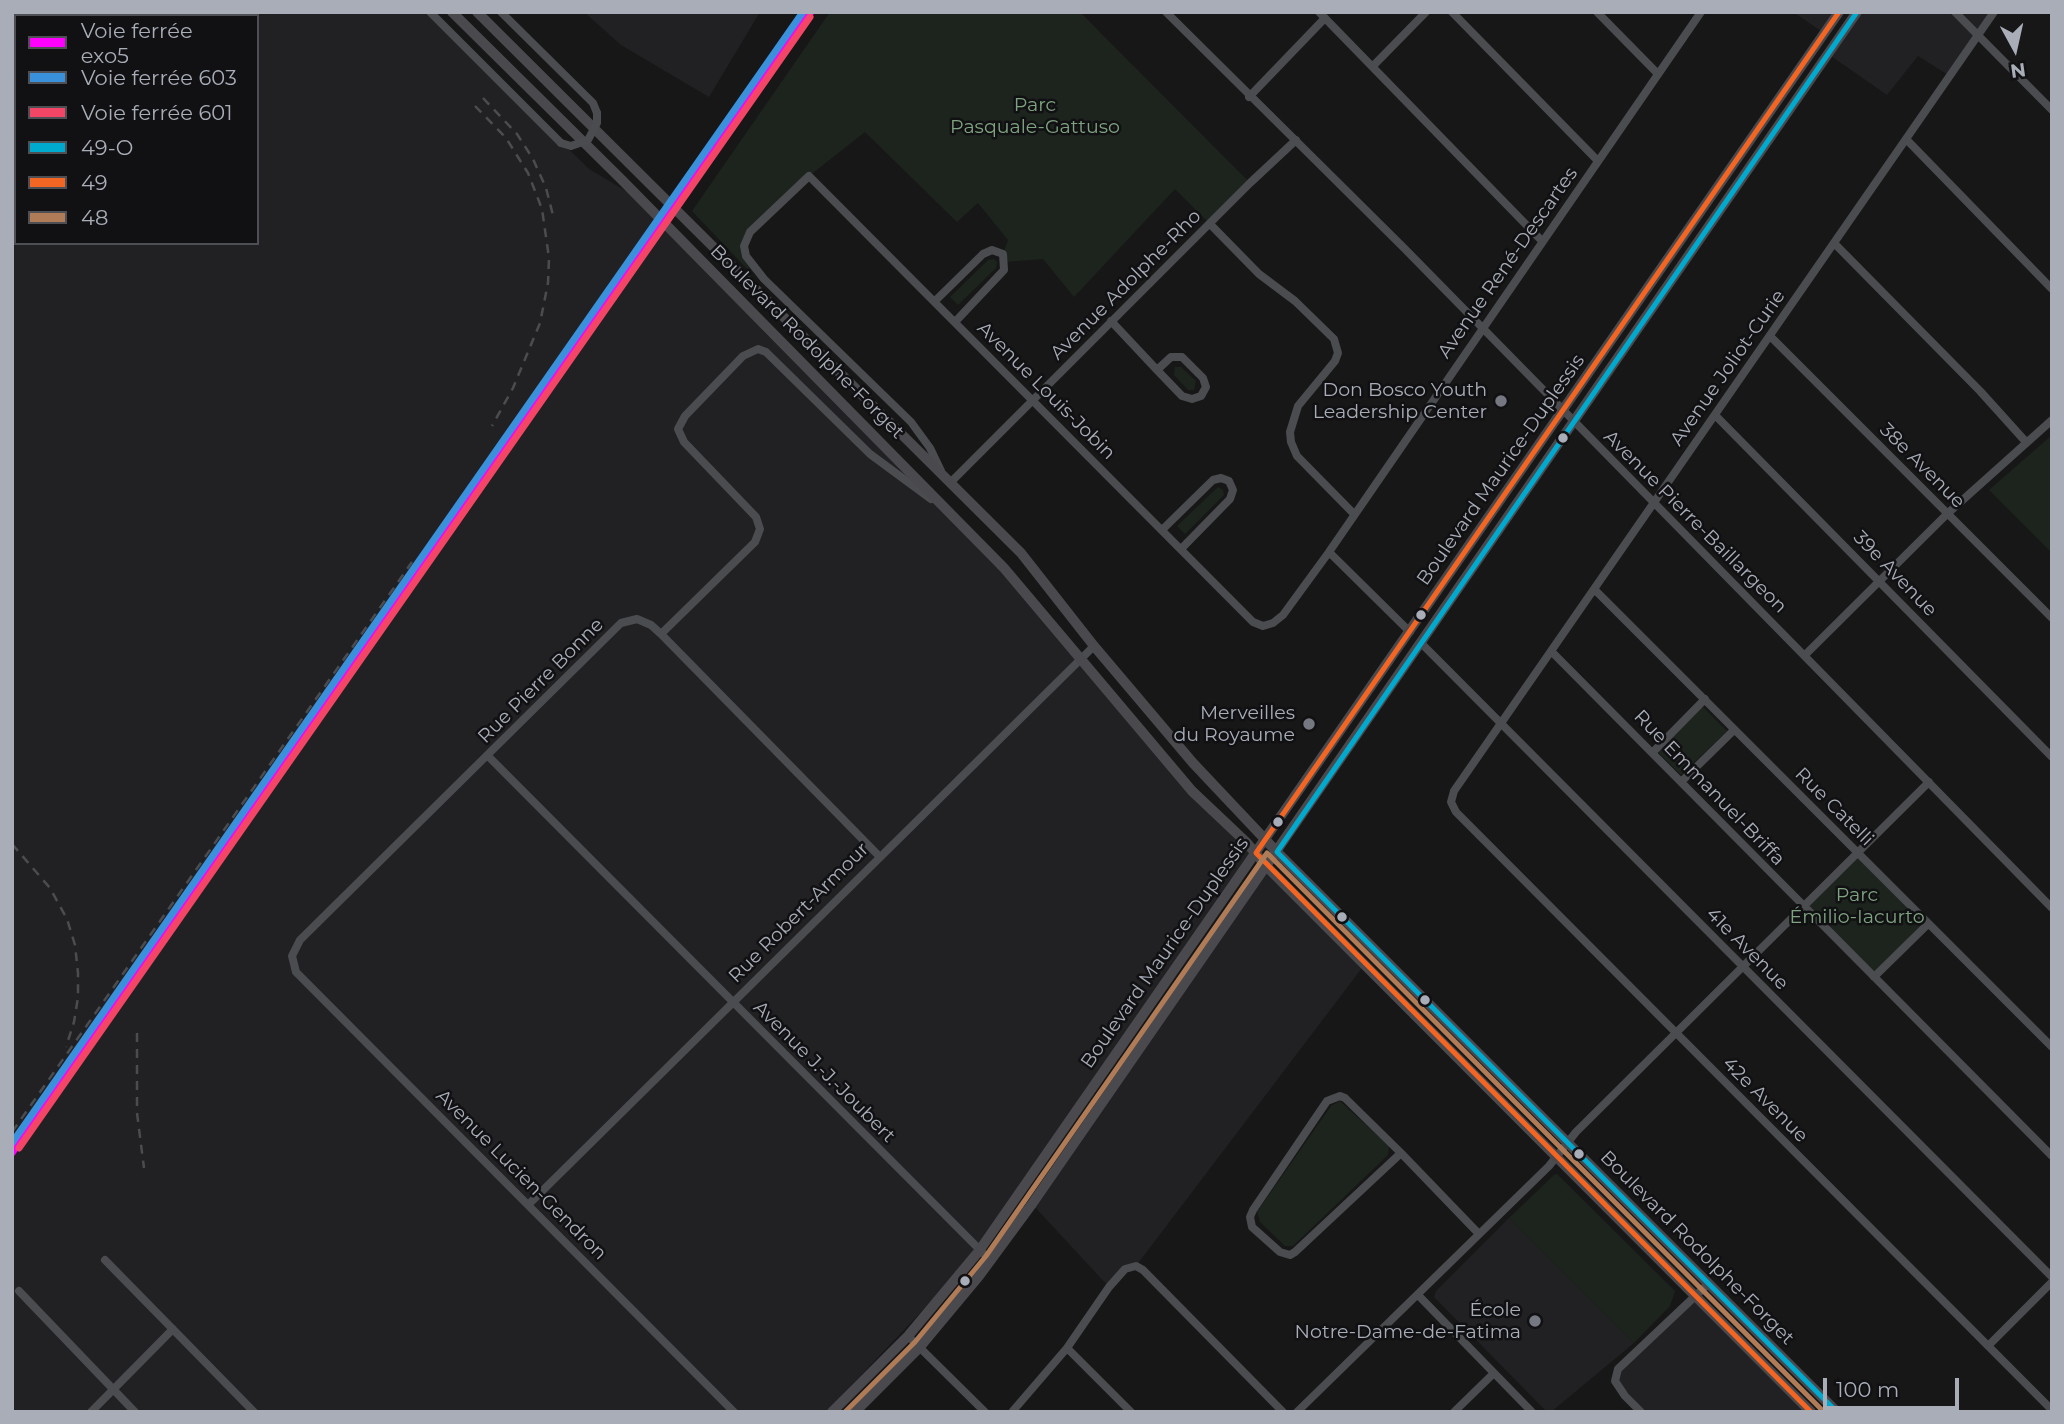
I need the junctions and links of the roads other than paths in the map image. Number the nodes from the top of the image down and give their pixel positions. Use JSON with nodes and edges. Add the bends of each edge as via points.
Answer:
{"nodes":[{"id":1,"x":430,"y":12,"type":"edge"},
{"id":2,"x":452,"y":12,"type":"edge"},
{"id":3,"x":477,"y":12,"type":"edge"},
{"id":4,"x":501,"y":12,"type":"edge"},
{"id":5,"x":1166,"y":12,"type":"edge"},
{"id":6,"x":1426,"y":12,"type":"edge"},
{"id":7,"x":1452,"y":12,"type":"edge"},
{"id":8,"x":1597,"y":12,"type":"edge"},
{"id":9,"x":1701,"y":12,"type":"edge"},
{"id":10,"x":1839,"y":12,"type":"edge"},
{"id":11,"x":1857,"y":12,"type":"edge"},
{"id":12,"x":1955,"y":12,"type":"edge"},
{"id":13,"x":1994,"y":12,"type":"edge"},
{"id":14,"x":1322,"y":15,"type":"edge"},
{"id":15,"x":1978,"y":36,"type":"junction"},
{"id":16,"x":1373,"y":66,"type":"junction"},
{"id":17,"x":1658,"y":74,"type":"junction"},
{"id":18,"x":1249,"y":97,"type":"junction"},
{"id":19,"x":2050,"y":105,"type":"edge"},
{"id":20,"x":1906,"y":139,"type":"junction"},
{"id":21,"x":1296,"y":140,"type":"junction"},
{"id":22,"x":1598,"y":161,"type":"junction"},
{"id":23,"x":809,"y":176,"type":"joint"},
{"id":24,"x":1210,"y":224,"type":"junction"},
{"id":25,"x":1542,"y":241,"type":"junction"},
{"id":26,"x":1834,"y":243,"type":"junction"},
{"id":27,"x":2052,"y":289,"type":"edge"},
{"id":28,"x":935,"y":301,"type":"junction"},
{"id":29,"x":1111,"y":321,"type":"junction"},
{"id":30,"x":955,"y":322,"type":"junction"},
{"id":31,"x":1482,"y":328,"type":"junction"},
{"id":32,"x":1770,"y":336,"type":"junction"},
{"id":33,"x":1157,"y":370,"type":"junction"},
{"id":34,"x":1033,"y":401,"type":"junction"},
{"id":35,"x":1563,"y":411,"type":"junction"},
{"id":36,"x":1715,"y":415,"type":"junction"},
{"id":37,"x":2052,"y":420,"type":"edge"},
{"id":38,"x":1574,"y":422,"type":"junction"},
{"id":39,"x":2026,"y":442,"type":"junction"},
{"id":40,"x":947,"y":480,"type":"junction"},
{"id":41,"x":1654,"y":503,"type":"junction"},
{"id":42,"x":951,"y":513,"type":"junction"},
{"id":43,"x":1354,"y":514,"type":"junction"},
{"id":44,"x":1947,"y":514,"type":"junction"},
{"id":45,"x":1163,"y":529,"type":"junction"},
{"id":46,"x":1181,"y":549,"type":"junction"},
{"id":47,"x":1329,"y":552,"type":"junction"},
{"id":48,"x":1020,"y":553,"type":"junction"},
{"id":49,"x":1004,"y":568,"type":"junction"},
{"id":50,"x":1880,"y":580,"type":"junction"},
{"id":51,"x":1594,"y":589,"type":"junction"},
{"id":52,"x":2052,"y":618,"type":"edge"},
{"id":53,"x":1263,"y":626,"type":"joint"},
{"id":54,"x":1410,"y":632,"type":"junction"},
{"id":55,"x":661,"y":634,"type":"junction"},
{"id":56,"x":1421,"y":643,"type":"junction"},
{"id":57,"x":1094,"y":646,"type":"junction"},
{"id":58,"x":1551,"y":651,"type":"junction"},
{"id":59,"x":1805,"y":655,"type":"junction"},
{"id":60,"x":1080,"y":659,"type":"junction"},
{"id":61,"x":1706,"y":699,"type":"junction"},
{"id":62,"x":1501,"y":723,"type":"junction"},
{"id":63,"x":1734,"y":730,"type":"junction"},
{"id":64,"x":1653,"y":752,"type":"junction"},
{"id":65,"x":488,"y":757,"type":"junction"},
{"id":66,"x":2052,"y":757,"type":"edge"},
{"id":67,"x":1681,"y":782,"type":"junction"},
{"id":68,"x":1929,"y":782,"type":"junction"},
{"id":69,"x":1456,"y":812,"type":"joint"},
{"id":70,"x":1266,"y":839,"type":"junction"},
{"id":71,"x":1277,"y":852,"type":"junction"},
{"id":72,"x":1857,"y":852,"type":"junction"},
{"id":73,"x":1256,"y":853,"type":"junction"},
{"id":74,"x":879,"y":856,"type":"junction"},
{"id":75,"x":1267,"y":866,"type":"junction"},
{"id":76,"x":1803,"y":906,"type":"junction"},
{"id":77,"x":2052,"y":908,"type":"edge"},
{"id":78,"x":1928,"y":924,"type":"junction"},
{"id":79,"x":292,"y":956,"type":"joint"},
{"id":80,"x":1742,"y":966,"type":"junction"},
{"id":81,"x":1874,"y":977,"type":"junction"},
{"id":82,"x":732,"y":1002,"type":"junction"},
{"id":83,"x":1676,"y":1033,"type":"junction"},
{"id":84,"x":2052,"y":1047,"type":"edge"},
{"id":85,"x":1567,"y":1143,"type":"junction"},
{"id":86,"x":1401,"y":1153,"type":"junction"},
{"id":87,"x":2051,"y":1155,"type":"edge"},
{"id":88,"x":1557,"y":1156,"type":"junction"},
{"id":89,"x":528,"y":1205,"type":"junction"},
{"id":90,"x":1479,"y":1234,"type":"junction"},
{"id":91,"x":979,"y":1251,"type":"junction"},
{"id":92,"x":105,"y":1259,"type":"dead end"},
{"id":93,"x":991,"y":1261,"type":"junction"},
{"id":94,"x":2052,"y":1279,"type":"edge"},
{"id":95,"x":1709,"y":1284,"type":"junction"},
{"id":96,"x":19,"y":1291,"type":"dead end"},
{"id":97,"x":1418,"y":1295,"type":"junction"},
{"id":98,"x":1696,"y":1296,"type":"junction"},
{"id":99,"x":173,"y":1329,"type":"junction"},
{"id":100,"x":908,"y":1336,"type":"junction"},
{"id":101,"x":1988,"y":1346,"type":"junction"},
{"id":102,"x":919,"y":1348,"type":"junction"},
{"id":103,"x":1067,"y":1348,"type":"junction"},
{"id":104,"x":1494,"y":1373,"type":"junction"},
{"id":105,"x":113,"y":1389,"type":"junction"},
{"id":106,"x":2052,"y":1410,"type":"edge"},
{"id":107,"x":90,"y":1412,"type":"edge"},
{"id":108,"x":135,"y":1412,"type":"edge"},
{"id":109,"x":254,"y":1412,"type":"edge"},
{"id":110,"x":734,"y":1412,"type":"edge"},
{"id":111,"x":832,"y":1412,"type":"edge"},
{"id":112,"x":855,"y":1412,"type":"edge"},
{"id":113,"x":985,"y":1412,"type":"edge"},
{"id":114,"x":1012,"y":1412,"type":"edge"},
{"id":115,"x":1131,"y":1412,"type":"edge"},
{"id":116,"x":1283,"y":1412,"type":"edge"},
{"id":117,"x":1297,"y":1412,"type":"edge"},
{"id":118,"x":1454,"y":1412,"type":"edge"},
{"id":119,"x":1532,"y":1412,"type":"edge"},
{"id":120,"x":1641,"y":1412,"type":"edge"},
{"id":121,"x":1811,"y":1412,"type":"edge"},
{"id":122,"x":1837,"y":1412,"type":"edge"}],
"edges":[{"from":1,"to":4,"type":"street","bridge":true,"via":[[561,143],[571,146],[588,140],[597,123],[593,103]]},
{"from":2,"to":42,"type":"street","name":"Boulevard Rodolphe-Forget"},
{"from":3,"to":40,"type":"street","name":"Boulevard Rodolphe-Forget"},
{"from":5,"to":18,"type":"street","name":"Avenue Pierre-Baillargeon"},
{"from":6,"to":16,"type":"street"},
{"from":7,"to":22,"type":"street"},
{"from":8,"to":17,"type":"street"},
{"from":9,"to":17,"type":"street","name":"Avenue René-Descartes"},
{"from":10,"to":35,"type":"street","name":"Boulevard Maurice-Duplessis"},
{"from":11,"to":38,"type":"street","name":"Boulevard Maurice-Duplessis"},
{"from":12,"to":15,"type":"street"},
{"from":13,"to":15,"type":"street","name":"Avenue Joliot-Curie"},
{"from":14,"to":16,"type":"street"},
{"from":14,"to":18,"type":"street"},
{"from":15,"to":19,"type":"street"},
{"from":15,"to":20,"type":"street","name":"Avenue Joliot-Curie"},
{"from":16,"to":25,"type":"street"},
{"from":17,"to":22,"type":"street","name":"Avenue René-Descartes"},
{"from":18,"to":21,"type":"street","name":"Avenue Pierre-Baillargeon"},
{"from":20,"to":26,"type":"street","name":"Avenue Joliot-Curie"},
{"from":20,"to":27,"type":"street"},
{"from":21,"to":24,"type":"street","name":"Avenue Adolphe-Rho"},
{"from":21,"to":31,"type":"street","name":"Avenue Pierre-Baillargeon"},
{"from":22,"to":25,"type":"street","name":"Avenue René-Descartes"},
{"from":23,"to":28,"type":"street","name":"Avenue Louis-Jobin"},
{"from":23,"to":40,"type":"street","name":"Boulevard Rodolphe-Forget","via":[[750,232],[744,246],[746,256],[911,422]]},
{"from":24,"to":29,"type":"street","name":"Avenue Adolphe-Rho"},
{"from":24,"to":43,"type":"street","via":[[1334,340],[1335,361],[1298,406],[1291,442],[1297,456]]},
{"from":25,"to":31,"type":"street","name":"Avenue René-Descartes"},
{"from":26,"to":32,"type":"street","name":"Avenue Joliot-Curie"},
{"from":26,"to":39,"type":"street"},
{"from":28,"to":30,"type":"street","name":"Avenue Louis-Jobin"},
{"from":28,"to":30,"type":"street","via":[[983,254],[992,250],[1003,254],[1004,270]]},
{"from":29,"to":33,"type":"street"},
{"from":29,"to":34,"type":"street","name":"Avenue Adolphe-Rho"},
{"from":30,"to":34,"type":"street","name":"Avenue Louis-Jobin"},
{"from":31,"to":35,"type":"street","name":"Avenue Pierre-Baillargeon"},
{"from":31,"to":43,"type":"street","name":"Avenue René-Descartes"},
{"from":32,"to":36,"type":"street","name":"Avenue Joliot-Curie"},
{"from":32,"to":44,"type":"street","name":"38e Avenue"},
{"from":33,"to":33,"type":"street","via":[[1182,396],[1201,396],[1206,387],[1182,357],[1171,358]]},
{"from":34,"to":40,"type":"street","name":"Avenue Adolphe-Rho"},
{"from":34,"to":45,"type":"street","name":"Avenue Louis-Jobin"},
{"from":35,"to":38,"type":"street","name":"Avenue Pierre-Baillargeon"},
{"from":35,"to":54,"type":"street","name":"Boulevard Maurice-Duplessis"},
{"from":36,"to":41,"type":"street","name":"Avenue Joliot-Curie"},
{"from":36,"to":50,"type":"street","name":"39e Avenue"},
{"from":37,"to":39,"type":"street"},
{"from":38,"to":41,"type":"street","name":"Avenue Pierre-Baillargeon"},
{"from":38,"to":56,"type":"street","name":"Boulevard Maurice-Duplessis"},
{"from":39,"to":44,"type":"street"},
{"from":40,"to":48,"type":"street","name":"Boulevard Rodolphe-Forget"},
{"from":41,"to":51,"type":"street","name":"Avenue Joliot-Curie"},
{"from":41,"to":59,"type":"street","name":"Avenue Pierre-Baillargeon"},
{"from":42,"to":49,"type":"street","name":"Boulevard Rodolphe-Forget"},
{"from":42,"to":55,"type":"street","via":[[870,454],[758,349],[743,356],[685,415],[678,429],[684,442],[760,523],[760,529],[755,542]]},
{"from":43,"to":47,"type":"street","name":"Avenue René-Descartes"},
{"from":44,"to":50,"type":"street"},
{"from":44,"to":52,"type":"street","name":"38e Avenue"},
{"from":45,"to":46,"type":"street","name":"Avenue Louis-Jobin"},
{"from":45,"to":46,"type":"street","via":[[1213,480],[1229,481],[1230,499]]},
{"from":46,"to":53,"type":"street","name":"Avenue Louis-Jobin","via":[[1253,622]]},
{"from":47,"to":53,"type":"street","name":"Avenue René-Descartes","via":[[1283,615]]},
{"from":47,"to":54,"type":"street"},
{"from":48,"to":49,"type":"street"},
{"from":48,"to":57,"type":"street","name":"Boulevard Rodolphe-Forget"},
{"from":49,"to":60,"type":"street","name":"Boulevard Rodolphe-Forget"},
{"from":50,"to":59,"type":"street"},
{"from":50,"to":66,"type":"street","name":"39e Avenue"},
{"from":51,"to":58,"type":"street","name":"Avenue Joliot-Curie"},
{"from":51,"to":61,"type":"street","name":"Rue Catelli"},
{"from":54,"to":70,"type":"street","name":"Boulevard Maurice-Duplessis"},
{"from":55,"to":65,"type":"street","name":"Rue Pierre Bonne","via":[[637,619],[621,624]]},
{"from":55,"to":74,"type":"street"},
{"from":56,"to":62,"type":"street","name":"41e Avenue"},
{"from":56,"to":71,"type":"street","name":"Boulevard Maurice-Duplessis"},
{"from":57,"to":60,"type":"street","name":"Rue Robert-Armour"},
{"from":57,"to":70,"type":"street","name":"Boulevard Rodolphe-Forget","via":[[1193,763]]},
{"from":58,"to":62,"type":"street","name":"Avenue Joliot-Curie"},
{"from":58,"to":64,"type":"street","name":"Rue Emmanuel-Briffa"},
{"from":59,"to":68,"type":"street","name":"Avenue Pierre-Baillargeon"},
{"from":60,"to":73,"type":"street","name":"Boulevard Rodolphe-Forget","via":[[1192,791]]},
{"from":60,"to":74,"type":"street","name":"Rue Robert-Armour"},
{"from":61,"to":63,"type":"street","name":"Rue Catelli"},
{"from":61,"to":64,"type":"street"},
{"from":62,"to":69,"type":"street","name":"Avenue Joliot-Curie","via":[[1454,791],[1451,802]]},
{"from":62,"to":80,"type":"street","name":"41e Avenue"},
{"from":63,"to":67,"type":"street"},
{"from":63,"to":72,"type":"street","name":"Rue Catelli"},
{"from":64,"to":67,"type":"street","name":"Rue Emmanuel-Briffa"},
{"from":65,"to":79,"type":"street","name":"Rue Pierre Bonne","via":[[300,940]]},
{"from":65,"to":82,"type":"street","name":"Avenue J.-J.-Joubert"},
{"from":67,"to":76,"type":"street","name":"Rue Emmanuel-Briffa"},
{"from":68,"to":72,"type":"street"},
{"from":68,"to":77,"type":"street","name":"Avenue Pierre-Baillargeon"},
{"from":69,"to":83,"type":"street","name":"42e Avenue"},
{"from":70,"to":71,"type":"street","name":"Boulevard Rodolphe-Forget"},
{"from":70,"to":73,"type":"street","name":"Boulevard Maurice-Duplessis"},
{"from":71,"to":75,"type":"street","name":"Boulevard Maurice-Duplessis"},
{"from":71,"to":85,"type":"street","name":"Boulevard Rodolphe-Forget"},
{"from":72,"to":76,"type":"street"},
{"from":72,"to":78,"type":"street","name":"Rue Catelli"},
{"from":73,"to":75,"type":"street","name":"Boulevard Rodolphe-Forget"},
{"from":73,"to":91,"type":"street","name":"Boulevard Maurice-Duplessis"},
{"from":74,"to":82,"type":"street","name":"Rue Robert-Armour"},
{"from":75,"to":88,"type":"street","name":"Boulevard Rodolphe-Forget"},
{"from":75,"to":93,"type":"street","name":"Boulevard Maurice-Duplessis"},
{"from":76,"to":80,"type":"street"},
{"from":76,"to":81,"type":"street","name":"Rue Emmanuel-Briffa"},
{"from":78,"to":81,"type":"street"},
{"from":78,"to":84,"type":"street","name":"Rue Catelli"},
{"from":79,"to":89,"type":"street","name":"Avenue Lucien-Gendron","via":[[296,972]]},
{"from":80,"to":83,"type":"street"},
{"from":80,"to":94,"type":"street","name":"41e Avenue"},
{"from":81,"to":87,"type":"street","name":"Rue Emmanuel-Briffa"},
{"from":82,"to":89,"type":"street","name":"Rue Robert-Armour"},
{"from":82,"to":91,"type":"street","name":"Avenue J.-J.-Joubert"},
{"from":83,"to":85,"type":"street"},
{"from":83,"to":101,"type":"street","name":"42e Avenue"},
{"from":85,"to":88,"type":"street"},
{"from":85,"to":95,"type":"street","name":"Boulevard Rodolphe-Forget"},
{"from":86,"to":86,"type":"street","via":[[1345,1098],[1333,1098],[1253,1210],[1252,1227],[1280,1252],[1290,1255]]},
{"from":86,"to":90,"type":"street"},
{"from":88,"to":90,"type":"street"},
{"from":88,"to":98,"type":"street","name":"Boulevard Rodolphe-Forget"},
{"from":89,"to":110,"type":"street","name":"Avenue Lucien-Gendron"},
{"from":90,"to":97,"type":"street"},
{"from":91,"to":93,"type":"street","name":"Avenue J.-J.-Joubert"},
{"from":91,"to":100,"type":"street","name":"Boulevard Maurice-Duplessis"},
{"from":92,"to":99,"type":"street"},
{"from":93,"to":102,"type":"street","name":"Boulevard Maurice-Duplessis"},
{"from":94,"to":101,"type":"street"},
{"from":95,"to":98,"type":"street"},
{"from":95,"to":122,"type":"street","name":"Boulevard Rodolphe-Forget"},
{"from":96,"to":105,"type":"street"},
{"from":97,"to":104,"type":"street"},
{"from":97,"to":117,"type":"street"},
{"from":98,"to":120,"type":"street","via":[[1619,1369],[1615,1381]]},
{"from":98,"to":121,"type":"street","name":"Boulevard Rodolphe-Forget"},
{"from":99,"to":105,"type":"street"},
{"from":99,"to":109,"type":"street"},
{"from":100,"to":102,"type":"street"},
{"from":100,"to":111,"type":"street","name":"Boulevard Maurice-Duplessis"},
{"from":101,"to":106,"type":"street","name":"42e Avenue"},
{"from":102,"to":112,"type":"street","name":"Boulevard Maurice-Duplessis"},
{"from":102,"to":113,"type":"street"},
{"from":103,"to":114,"type":"street"},
{"from":103,"to":115,"type":"street"},
{"from":103,"to":116,"type":"street","via":[[1125,1269],[1136,1266]]},
{"from":104,"to":118,"type":"street"},
{"from":104,"to":119,"type":"street"},
{"from":105,"to":107,"type":"street"},
{"from":105,"to":108,"type":"street"}]}
